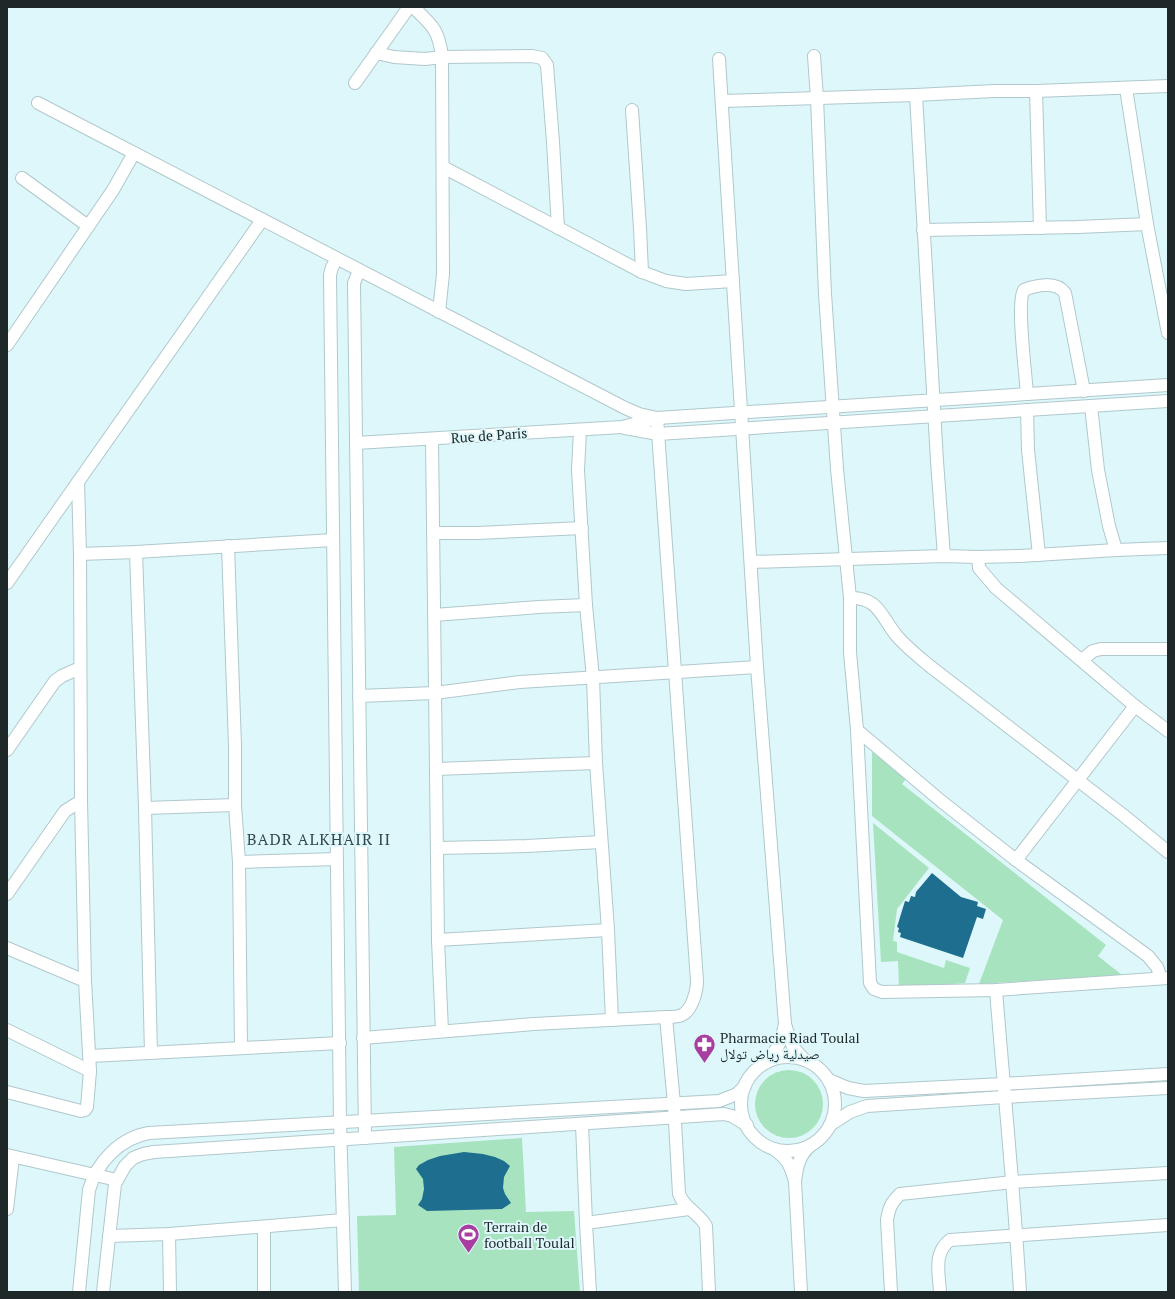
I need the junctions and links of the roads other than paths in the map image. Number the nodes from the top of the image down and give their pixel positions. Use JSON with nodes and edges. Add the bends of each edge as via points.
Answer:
{"nodes":[{"id":1,"x":409,"y":7,"type":"edge"},
{"id":2,"x":413,"y":7,"type":"edge"},
{"id":3,"x":376,"y":53,"type":"junction"},
{"id":4,"x":442,"y":56,"type":"junction"},
{"id":5,"x":814,"y":56,"type":"dead end"},
{"id":6,"x":719,"y":59,"type":"dead end"},
{"id":7,"x":356,"y":83,"type":"dead end"},
{"id":8,"x":1168,"y":86,"type":"edge"},
{"id":9,"x":1126,"y":88,"type":"junction"},
{"id":10,"x":1036,"y":91,"type":"junction"},
{"id":11,"x":916,"y":96,"type":"junction"},
{"id":12,"x":817,"y":98,"type":"junction"},
{"id":13,"x":722,"y":101,"type":"junction"},
{"id":14,"x":38,"y":103,"type":"dead end"},
{"id":15,"x":632,"y":110,"type":"dead end"},
{"id":16,"x":134,"y":153,"type":"junction"},
{"id":17,"x":443,"y":167,"type":"junction"},
{"id":18,"x":22,"y":178,"type":"dead end"},
{"id":19,"x":262,"y":220,"type":"junction"},
{"id":20,"x":1147,"y":224,"type":"junction"},
{"id":21,"x":88,"y":226,"type":"junction"},
{"id":22,"x":558,"y":228,"type":"junction"},
{"id":23,"x":1040,"y":228,"type":"junction"},
{"id":24,"x":923,"y":230,"type":"junction"},
{"id":25,"x":337,"y":259,"type":"junction"},
{"id":26,"x":359,"y":270,"type":"junction"},
{"id":27,"x":642,"y":272,"type":"junction"},
{"id":28,"x":733,"y":281,"type":"junction"},
{"id":29,"x":439,"y":312,"type":"junction"},
{"id":30,"x":1168,"y":333,"type":"edge"},
{"id":31,"x":7,"y":345,"type":"edge"},
{"id":32,"x":1168,"y":385,"type":"edge"},
{"id":33,"x":1084,"y":391,"type":"junction"},
{"id":34,"x":1027,"y":394,"type":"junction"},
{"id":35,"x":934,"y":400,"type":"junction"},
{"id":36,"x":1168,"y":401,"type":"edge"},
{"id":37,"x":1090,"y":406,"type":"junction"},
{"id":38,"x":833,"y":407,"type":"junction"},
{"id":39,"x":1027,"y":410,"type":"junction"},
{"id":40,"x":742,"y":412,"type":"junction"},
{"id":41,"x":935,"y":416,"type":"junction"},
{"id":42,"x":657,"y":418,"type":"junction"},
{"id":43,"x":835,"y":422,"type":"junction"},
{"id":44,"x":622,"y":427,"type":"junction"},
{"id":45,"x":743,"y":429,"type":"junction"},
{"id":46,"x":580,"y":430,"type":"junction"},
{"id":47,"x":658,"y":434,"type":"junction"},
{"id":48,"x":432,"y":439,"type":"junction"},
{"id":49,"x":356,"y":443,"type":"junction"},
{"id":50,"x":78,"y":482,"type":"junction"},
{"id":51,"x":582,"y":528,"type":"junction"},
{"id":52,"x":433,"y":533,"type":"junction"},
{"id":53,"x":333,"y":540,"type":"junction"},
{"id":54,"x":228,"y":546,"type":"junction"},
{"id":55,"x":1168,"y":548,"type":"edge"},
{"id":56,"x":1116,"y":550,"type":"junction"},
{"id":57,"x":136,"y":552,"type":"junction"},
{"id":58,"x":80,"y":554,"type":"junction"},
{"id":59,"x":1039,"y":555,"type":"junction"},
{"id":60,"x":944,"y":556,"type":"junction"},
{"id":61,"x":978,"y":556,"type":"junction"},
{"id":62,"x":846,"y":558,"type":"junction"},
{"id":63,"x":751,"y":562,"type":"junction"},
{"id":64,"x":9,"y":575,"type":"edge"},
{"id":65,"x":850,"y":598,"type":"junction"},
{"id":66,"x":586,"y":605,"type":"junction"},
{"id":67,"x":434,"y":615,"type":"junction"},
{"id":68,"x":1168,"y":649,"type":"edge"},
{"id":69,"x":1082,"y":660,"type":"junction"},
{"id":70,"x":757,"y":667,"type":"junction"},
{"id":71,"x":80,"y":668,"type":"junction"},
{"id":72,"x":675,"y":673,"type":"junction"},
{"id":73,"x":594,"y":678,"type":"junction"},
{"id":74,"x":435,"y":693,"type":"junction"},
{"id":75,"x":359,"y":696,"type":"junction"},
{"id":76,"x":1135,"y":706,"type":"junction"},
{"id":77,"x":857,"y":730,"type":"junction"},
{"id":78,"x":1168,"y":731,"type":"edge"},
{"id":79,"x":7,"y":750,"type":"edge"},
{"id":80,"x":596,"y":763,"type":"junction"},
{"id":81,"x":436,"y":769,"type":"junction"},
{"id":82,"x":1077,"y":781,"type":"junction"},
{"id":83,"x":81,"y":801,"type":"junction"},
{"id":84,"x":235,"y":805,"type":"junction"},
{"id":85,"x":145,"y":808,"type":"junction"},
{"id":86,"x":601,"y":842,"type":"junction"},
{"id":87,"x":437,"y":848,"type":"junction"},
{"id":88,"x":1168,"y":852,"type":"edge"},
{"id":89,"x":337,"y":860,"type":"junction"},
{"id":90,"x":1016,"y":860,"type":"junction"},
{"id":91,"x":239,"y":862,"type":"junction"},
{"id":92,"x":7,"y":894,"type":"edge"},
{"id":93,"x":608,"y":930,"type":"junction"},
{"id":94,"x":438,"y":940,"type":"junction"},
{"id":95,"x":7,"y":948,"type":"edge"},
{"id":96,"x":1164,"y":978,"type":"edge"},
{"id":97,"x":85,"y":981,"type":"junction"},
{"id":98,"x":996,"y":990,"type":"junction"},
{"id":99,"x":666,"y":1017,"type":"junction"},
{"id":100,"x":612,"y":1020,"type":"junction"},
{"id":101,"x":785,"y":1024,"type":"junction"},
{"id":102,"x":7,"y":1030,"type":"edge"},
{"id":103,"x":442,"y":1031,"type":"junction"},
{"id":104,"x":363,"y":1038,"type":"junction"},
{"id":105,"x":340,"y":1043,"type":"junction"},
{"id":106,"x":241,"y":1048,"type":"junction"},
{"id":107,"x":151,"y":1053,"type":"junction"},
{"id":108,"x":90,"y":1056,"type":"junction"},
{"id":109,"x":805,"y":1060,"type":"junction"},
{"id":110,"x":765,"y":1063,"type":"junction"},
{"id":111,"x":90,"y":1072,"type":"junction"},
{"id":112,"x":1168,"y":1074,"type":"edge"},
{"id":113,"x":829,"y":1080,"type":"junction"},
{"id":114,"x":1003,"y":1084,"type":"junction"},
{"id":115,"x":745,"y":1086,"type":"junction"},
{"id":116,"x":1168,"y":1088,"type":"edge"},
{"id":117,"x":7,"y":1092,"type":"edge"},
{"id":118,"x":1004,"y":1097,"type":"junction"},
{"id":119,"x":674,"y":1104,"type":"junction"},
{"id":120,"x":674,"y":1118,"type":"junction"},
{"id":121,"x":365,"y":1121,"type":"junction"},
{"id":122,"x":340,"y":1122,"type":"junction"},
{"id":123,"x":582,"y":1124,"type":"junction"},
{"id":124,"x":746,"y":1125,"type":"junction"},
{"id":125,"x":830,"y":1125,"type":"junction"},
{"id":126,"x":365,"y":1138,"type":"junction"},
{"id":127,"x":341,"y":1140,"type":"junction"},
{"id":128,"x":814,"y":1144,"type":"junction"},
{"id":129,"x":769,"y":1146,"type":"junction"},
{"id":130,"x":10,"y":1156,"type":"edge"},
{"id":131,"x":1168,"y":1173,"type":"edge"},
{"id":132,"x":96,"y":1174,"type":"junction"},
{"id":133,"x":117,"y":1180,"type":"junction"},
{"id":134,"x":795,"y":1180,"type":"junction"},
{"id":135,"x":1013,"y":1182,"type":"junction"},
{"id":136,"x":7,"y":1209,"type":"edge"},
{"id":137,"x":689,"y":1209,"type":"junction"},
{"id":138,"x":343,"y":1220,"type":"junction"},
{"id":139,"x":586,"y":1223,"type":"junction"},
{"id":140,"x":1168,"y":1226,"type":"edge"},
{"id":141,"x":264,"y":1227,"type":"junction"},
{"id":142,"x":170,"y":1234,"type":"junction"},
{"id":143,"x":1017,"y":1235,"type":"junction"},
{"id":144,"x":109,"y":1236,"type":"junction"},
{"id":145,"x":79,"y":1292,"type":"edge"},
{"id":146,"x":103,"y":1292,"type":"edge"},
{"id":147,"x":170,"y":1292,"type":"edge"},
{"id":148,"x":264,"y":1292,"type":"edge"},
{"id":149,"x":345,"y":1292,"type":"edge"},
{"id":150,"x":590,"y":1292,"type":"edge"},
{"id":151,"x":709,"y":1292,"type":"edge"},
{"id":152,"x":800,"y":1292,"type":"edge"},
{"id":153,"x":891,"y":1292,"type":"edge"},
{"id":154,"x":940,"y":1292,"type":"edge"},
{"id":155,"x":1020,"y":1292,"type":"edge"}],
"edges":[{"from":1,"to":3,"type":"street"},
{"from":2,"to":4,"type":"street","via":[[437,32]]},
{"from":3,"to":4,"type":"street","via":[[411,59]]},
{"from":3,"to":7,"type":"street"},
{"from":4,"to":17,"type":"street"},
{"from":4,"to":22,"type":"street","via":[[532,56],[542,58],[547,65]]},
{"from":5,"to":12,"type":"street"},
{"from":6,"to":13,"type":"street"},
{"from":8,"to":9,"type":"street"},
{"from":9,"to":10,"type":"street"},
{"from":9,"to":20,"type":"street"},
{"from":10,"to":11,"type":"street"},
{"from":10,"to":23,"type":"street"},
{"from":11,"to":12,"type":"street"},
{"from":11,"to":24,"type":"street"},
{"from":12,"to":13,"type":"street"},
{"from":12,"to":38,"type":"street","via":[[825,294]]},
{"from":13,"to":28,"type":"street"},
{"from":14,"to":16,"type":"street"},
{"from":15,"to":27,"type":"street"},
{"from":16,"to":19,"type":"street"},
{"from":16,"to":21,"type":"street"},
{"from":17,"to":22,"type":"street"},
{"from":17,"to":29,"type":"street","via":[[443,274]]},
{"from":18,"to":21,"type":"street"},
{"from":19,"to":25,"type":"street"},
{"from":19,"to":50,"type":"street"},
{"from":20,"to":23,"type":"street"},
{"from":20,"to":30,"type":"street"},
{"from":21,"to":31,"type":"street"},
{"from":22,"to":27,"type":"street"},
{"from":23,"to":24,"type":"street"},
{"from":24,"to":35,"type":"street"},
{"from":25,"to":26,"type":"street"},
{"from":25,"to":53,"type":"street","via":[[330,275]]},
{"from":26,"to":29,"type":"street"},
{"from":26,"to":49,"type":"street","via":[[354,283]]},
{"from":27,"to":28,"type":"street","via":[[666,281],[686,284]]},
{"from":28,"to":40,"type":"street"},
{"from":29,"to":42,"type":"street","via":[[625,408]]},
{"from":32,"to":33,"type":"street"},
{"from":33,"to":34,"type":"street"},
{"from":33,"to":34,"type":"street","via":[[1065,293],[1060,288],[1046,286],[1028,288],[1021,296]]},
{"from":34,"to":35,"type":"street"},
{"from":35,"to":38,"type":"street"},
{"from":35,"to":41,"type":"street"},
{"from":36,"to":37,"type":"street"},
{"from":37,"to":39,"type":"street"},
{"from":37,"to":56,"type":"street","via":[[1098,470]]},
{"from":38,"to":40,"type":"street"},
{"from":38,"to":43,"type":"street"},
{"from":39,"to":41,"type":"street"},
{"from":39,"to":59,"type":"street","via":[[1028,450]]},
{"from":40,"to":42,"type":"street"},
{"from":40,"to":45,"type":"street"},
{"from":41,"to":43,"type":"street"},
{"from":41,"to":60,"type":"street"},
{"from":42,"to":44,"type":"street"},
{"from":42,"to":47,"type":"street"},
{"from":43,"to":45,"type":"street"},
{"from":43,"to":62,"type":"street"},
{"from":44,"to":46,"type":"street","name":"Rue de Paris"},
{"from":44,"to":47,"type":"street"},
{"from":45,"to":47,"type":"street"},
{"from":45,"to":63,"type":"street"},
{"from":46,"to":48,"type":"street","name":"Rue de Paris"},
{"from":46,"to":51,"type":"street","via":[[578,470]]},
{"from":47,"to":72,"type":"street"},
{"from":48,"to":49,"type":"street","name":"Rue de Paris"},
{"from":48,"to":52,"type":"street"},
{"from":49,"to":75,"type":"street"},
{"from":50,"to":58,"type":"street"},
{"from":50,"to":64,"type":"street"},
{"from":51,"to":52,"type":"street"},
{"from":51,"to":66,"type":"street"},
{"from":52,"to":67,"type":"street"},
{"from":53,"to":54,"type":"street"},
{"from":53,"to":89,"type":"street"},
{"from":54,"to":57,"type":"street"},
{"from":54,"to":84,"type":"street"},
{"from":55,"to":56,"type":"street"},
{"from":56,"to":59,"type":"street"},
{"from":57,"to":58,"type":"street"},
{"from":57,"to":85,"type":"street"},
{"from":58,"to":71,"type":"street"},
{"from":59,"to":61,"type":"street"},
{"from":60,"to":61,"type":"street"},
{"from":60,"to":62,"type":"street"},
{"from":61,"to":69,"type":"street","via":[[979,568],[996,588]]},
{"from":62,"to":63,"type":"street"},
{"from":62,"to":65,"type":"street"},
{"from":63,"to":70,"type":"street"},
{"from":65,"to":77,"type":"street","via":[[850,652]]},
{"from":65,"to":82,"type":"street","via":[[860,598],[874,605],[908,647]]},
{"from":66,"to":67,"type":"street"},
{"from":66,"to":73,"type":"street"},
{"from":67,"to":74,"type":"street"},
{"from":68,"to":69,"type":"street","via":[[1101,649],[1092,651]]},
{"from":69,"to":76,"type":"street"},
{"from":70,"to":72,"type":"street"},
{"from":70,"to":101,"type":"street"},
{"from":71,"to":79,"type":"street","via":[[55,681]]},
{"from":71,"to":83,"type":"street"},
{"from":72,"to":73,"type":"street"},
{"from":72,"to":99,"type":"street","via":[[697,989],[690,1007],[682,1015]]},
{"from":73,"to":74,"type":"street","via":[[520,682]]},
{"from":73,"to":80,"type":"street"},
{"from":74,"to":75,"type":"street"},
{"from":74,"to":81,"type":"street"},
{"from":75,"to":104,"type":"street"},
{"from":76,"to":78,"type":"street"},
{"from":76,"to":82,"type":"street"},
{"from":77,"to":90,"type":"street"},
{"from":77,"to":98,"type":"street","via":[[870,983],[874,989],[882,992]]},
{"from":80,"to":81,"type":"street"},
{"from":80,"to":86,"type":"street"},
{"from":81,"to":87,"type":"street"},
{"from":82,"to":88,"type":"street"},
{"from":82,"to":90,"type":"street"},
{"from":83,"to":92,"type":"street","via":[[65,811]]},
{"from":83,"to":97,"type":"street"},
{"from":84,"to":85,"type":"street"},
{"from":84,"to":91,"type":"street"},
{"from":85,"to":107,"type":"street"},
{"from":86,"to":87,"type":"street"},
{"from":86,"to":93,"type":"street"},
{"from":87,"to":94,"type":"street"},
{"from":89,"to":91,"type":"street"},
{"from":89,"to":105,"type":"street"},
{"from":90,"to":96,"type":"street","via":[[1148,956]]},
{"from":91,"to":106,"type":"street"},
{"from":93,"to":94,"type":"street"},
{"from":93,"to":100,"type":"street"},
{"from":94,"to":103,"type":"street"},
{"from":95,"to":97,"type":"street"},
{"from":96,"to":98,"type":"street"},
{"from":97,"to":108,"type":"street"},
{"from":98,"to":114,"type":"street"},
{"from":99,"to":100,"type":"street"},
{"from":99,"to":119,"type":"street"},
{"from":100,"to":103,"type":"street"},
{"from":101,"to":109,"type":"street","via":[[791,1044]]},
{"from":101,"to":110,"type":"street","via":[[781,1040]]},
{"from":102,"to":111,"type":"street"},
{"from":103,"to":104,"type":"street"},
{"from":104,"to":121,"type":"street"},
{"from":105,"to":106,"type":"street"},
{"from":105,"to":122,"type":"street"},
{"from":106,"to":107,"type":"street"},
{"from":107,"to":108,"type":"street"},
{"from":108,"to":111,"type":"street"},
{"from":109,"to":110,"type":"street","via":[[792,1057],[778,1058]]},
{"from":109,"to":113,"type":"street","via":[[818,1068]]},
{"from":110,"to":115,"type":"street"},
{"from":111,"to":117,"type":"street","via":[[87,1107],[81,1111]]},
{"from":112,"to":114,"type":"street"},
{"from":113,"to":114,"type":"street","via":[[864,1091]]},
{"from":113,"to":125,"type":"street","via":[[835,1102]]},
{"from":114,"to":118,"type":"street"},
{"from":115,"to":119,"type":"street","via":[[737,1094],[719,1101]]},
{"from":115,"to":124,"type":"street","via":[[742,1105]]},
{"from":116,"to":118,"type":"street"},
{"from":118,"to":125,"type":"street","via":[[867,1106],[850,1112]]},
{"from":118,"to":135,"type":"street"},
{"from":119,"to":120,"type":"street"},
{"from":119,"to":121,"type":"street"},
{"from":120,"to":123,"type":"street"},
{"from":120,"to":124,"type":"street","via":[[724,1114]]},
{"from":120,"to":137,"type":"street","via":[[679,1194]]},
{"from":121,"to":122,"type":"street"},
{"from":121,"to":126,"type":"street"},
{"from":122,"to":127,"type":"street"},
{"from":122,"to":132,"type":"street","via":[[138,1135],[119,1146]]},
{"from":123,"to":126,"type":"street"},
{"from":123,"to":139,"type":"street"},
{"from":124,"to":129,"type":"street","via":[[752,1134]]},
{"from":125,"to":128,"type":"street"},
{"from":126,"to":127,"type":"street"},
{"from":127,"to":133,"type":"street","via":[[148,1153],[132,1158]]},
{"from":127,"to":138,"type":"street"},
{"from":128,"to":129,"type":"street","via":[[792,1150],[780,1150]]},
{"from":128,"to":134,"type":"street","via":[[802,1155]]},
{"from":129,"to":134,"type":"street","via":[[790,1163]]},
{"from":130,"to":132,"type":"street"},
{"from":130,"to":136,"type":"street"},
{"from":131,"to":135,"type":"street"},
{"from":132,"to":133,"type":"street"},
{"from":132,"to":145,"type":"street","via":[[89,1190]]},
{"from":133,"to":144,"type":"street"},
{"from":134,"to":152,"type":"street"},
{"from":135,"to":143,"type":"street"},
{"from":135,"to":153,"type":"street","via":[[900,1194],[888,1209]]},
{"from":137,"to":139,"type":"street"},
{"from":137,"to":151,"type":"street","via":[[702,1219],[706,1226]]},
{"from":138,"to":141,"type":"street"},
{"from":138,"to":149,"type":"street"},
{"from":139,"to":150,"type":"street"},
{"from":140,"to":143,"type":"street"},
{"from":141,"to":142,"type":"street"},
{"from":141,"to":148,"type":"street"},
{"from":142,"to":144,"type":"street"},
{"from":142,"to":147,"type":"street"},
{"from":143,"to":154,"type":"street","via":[[950,1240],[944,1245],[938,1260]]},
{"from":143,"to":155,"type":"street"},
{"from":144,"to":146,"type":"street"}]}
